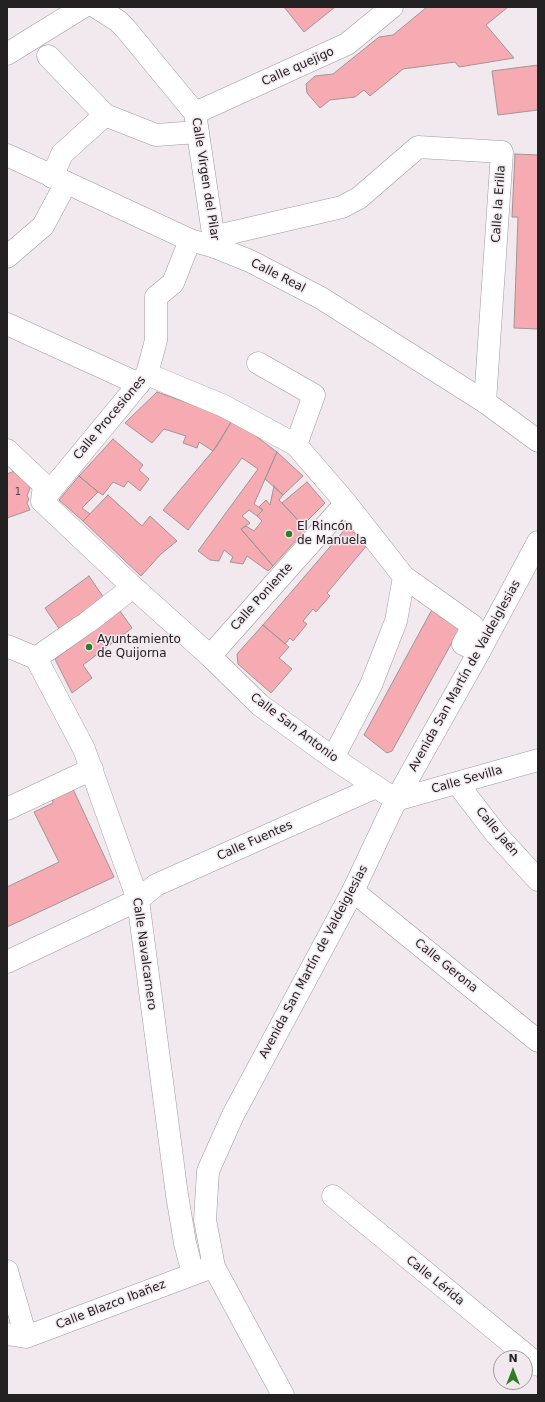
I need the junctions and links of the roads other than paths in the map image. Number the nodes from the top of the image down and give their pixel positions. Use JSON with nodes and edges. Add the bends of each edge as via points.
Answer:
{"nodes":[{"id":1,"x":83,"y":7,"type":"edge"},
{"id":2,"x":96,"y":7,"type":"edge"},
{"id":3,"x":392,"y":7,"type":"edge"},
{"id":4,"x":7,"y":54,"type":"edge"},
{"id":5,"x":48,"y":56,"type":"dead end"},
{"id":6,"x":105,"y":115,"type":"junction"},
{"id":7,"x":197,"y":123,"type":"junction"},
{"id":8,"x":7,"y":155,"type":"edge"},
{"id":9,"x":59,"y":180,"type":"junction"},
{"id":10,"x":190,"y":240,"type":"junction"},
{"id":11,"x":214,"y":242,"type":"junction"},
{"id":12,"x":12,"y":247,"type":"edge"},
{"id":13,"x":7,"y":324,"type":"edge"},
{"id":14,"x":258,"y":363,"type":"dead end"},
{"id":15,"x":143,"y":379,"type":"junction"},
{"id":16,"x":485,"y":402,"type":"junction"},
{"id":17,"x":535,"y":437,"type":"edge"},
{"id":18,"x":296,"y":445,"type":"junction"},
{"id":19,"x":7,"y":450,"type":"edge"},
{"id":20,"x":42,"y":500,"type":"junction"},
{"id":21,"x":346,"y":503,"type":"junction"},
{"id":22,"x":538,"y":542,"type":"edge"},
{"id":23,"x":404,"y":577,"type":"junction"},
{"id":24,"x":133,"y":587,"type":"junction"},
{"id":25,"x":7,"y":646,"type":"edge"},
{"id":26,"x":479,"y":652,"type":"junction"},
{"id":27,"x":210,"y":656,"type":"junction"},
{"id":28,"x":36,"y":658,"type":"junction"},
{"id":29,"x":333,"y":758,"type":"junction"},
{"id":30,"x":538,"y":760,"type":"edge"},
{"id":31,"x":92,"y":769,"type":"junction"},
{"id":32,"x":457,"y":783,"type":"junction"},
{"id":33,"x":376,"y":788,"type":"junction"},
{"id":34,"x":396,"y":800,"type":"junction"},
{"id":35,"x":7,"y":809,"type":"edge"},
{"id":36,"x":538,"y":880,"type":"edge"},
{"id":37,"x":353,"y":891,"type":"junction"},
{"id":38,"x":138,"y":900,"type":"junction"},
{"id":39,"x":7,"y":962,"type":"edge"},
{"id":40,"x":538,"y":1041,"type":"edge"},
{"id":41,"x":333,"y":1196,"type":"dead end"},
{"id":42,"x":214,"y":1267,"type":"junction"},
{"id":43,"x":7,"y":1271,"type":"edge"},
{"id":44,"x":193,"y":1274,"type":"junction"},
{"id":45,"x":16,"y":1336,"type":"edge"},
{"id":46,"x":538,"y":1365,"type":"edge"},
{"id":47,"x":283,"y":1395,"type":"edge"}],
"edges":[{"from":1,"to":4,"type":"street"},
{"from":2,"to":7,"type":"street","name":"Calle Virgen del Pilar","via":[[125,28]]},
{"from":3,"to":7,"type":"street","name":"Calle quejigo","via":[[347,44]]},
{"from":5,"to":6,"type":"street"},
{"from":6,"to":7,"type":"street","name":"Calle quejigo","via":[[156,136]]},
{"from":6,"to":9,"type":"street","via":[[62,154]]},
{"from":7,"to":11,"type":"street","name":"Calle Virgen del Pilar"},
{"from":8,"to":9,"type":"street","name":"Calle Real"},
{"from":9,"to":10,"type":"street","name":"Calle Real"},
{"from":9,"to":12,"type":"street","via":[[43,226]]},
{"from":10,"to":11,"type":"street","name":"Calle Real"},
{"from":10,"to":15,"type":"street","name":"Calle Procesiones","via":[[173,283],[156,297],[156,340]]},
{"from":11,"to":16,"type":"street","name":"Calle Real","via":[[321,298]]},
{"from":11,"to":16,"type":"street","name":"Calle la Erilla","via":[[342,207],[359,198],[418,148],[502,152]]},
{"from":13,"to":15,"type":"street"},
{"from":14,"to":18,"type":"street","via":[[314,394]]},
{"from":15,"to":18,"type":"street","via":[[224,406]]},
{"from":15,"to":20,"type":"street","name":"Calle Procesiones"},
{"from":16,"to":17,"type":"street","name":"Calle Real"},
{"from":18,"to":21,"type":"street"},
{"from":19,"to":20,"type":"street","via":[[44,485]]},
{"from":20,"to":24,"type":"street","name":"Calle San Antonio"},
{"from":21,"to":23,"type":"street"},
{"from":21,"to":27,"type":"street","name":"Calle Poniente"},
{"from":22,"to":26,"type":"street","name":"Avenida San Martín de Valdeiglesias"},
{"from":23,"to":26,"type":"street","via":[[473,626],[463,644]]},
{"from":23,"to":29,"type":"street","via":[[396,621],[371,685]]},
{"from":24,"to":27,"type":"street","name":"Calle San Antonio"},
{"from":24,"to":28,"type":"street"},
{"from":25,"to":28,"type":"street"},
{"from":26,"to":34,"type":"street","name":"Avenida San Martín de Valdeiglesias"},
{"from":27,"to":29,"type":"street","name":"Calle San Antonio","via":[[260,705]]},
{"from":28,"to":31,"type":"street","name":"Calle Navalcarnero"},
{"from":29,"to":33,"type":"street","name":"Calle San Antonio"},
{"from":30,"to":32,"type":"street","name":"Calle Sevilla"},
{"from":31,"to":35,"type":"street"},
{"from":31,"to":38,"type":"street","name":"Calle Navalcarnero"},
{"from":32,"to":34,"type":"street","name":"Calle Sevilla"},
{"from":32,"to":36,"type":"street","name":"Calle Jaén","via":[[496,834]]},
{"from":33,"to":34,"type":"street","name":"Calle San Antonio"},
{"from":33,"to":38,"type":"street","name":"Calle Fuentes","via":[[156,885]]},
{"from":34,"to":37,"type":"street","name":"Avenida San Martín de Valdeiglesias"},
{"from":37,"to":40,"type":"street","name":"Calle Gerona"},
{"from":37,"to":42,"type":"street","name":"Avenida San Martín de Valdeiglesias","via":[[233,1115],[208,1171],[205,1220]]},
{"from":38,"to":39,"type":"street","name":"Calle Fuentes"},
{"from":38,"to":44,"type":"street","name":"Calle Navalcarnero","via":[[185,1243]]},
{"from":41,"to":46,"type":"street","name":"Calle Lérida"},
{"from":42,"to":44,"type":"street","name":"Calle Blazco Ibañez"},
{"from":42,"to":47,"type":"street","name":"Avenida San Martín de Valdeiglesias"},
{"from":43,"to":45,"type":"street"},
{"from":44,"to":45,"type":"street","name":"Calle Blazco Ibañez"}]}
